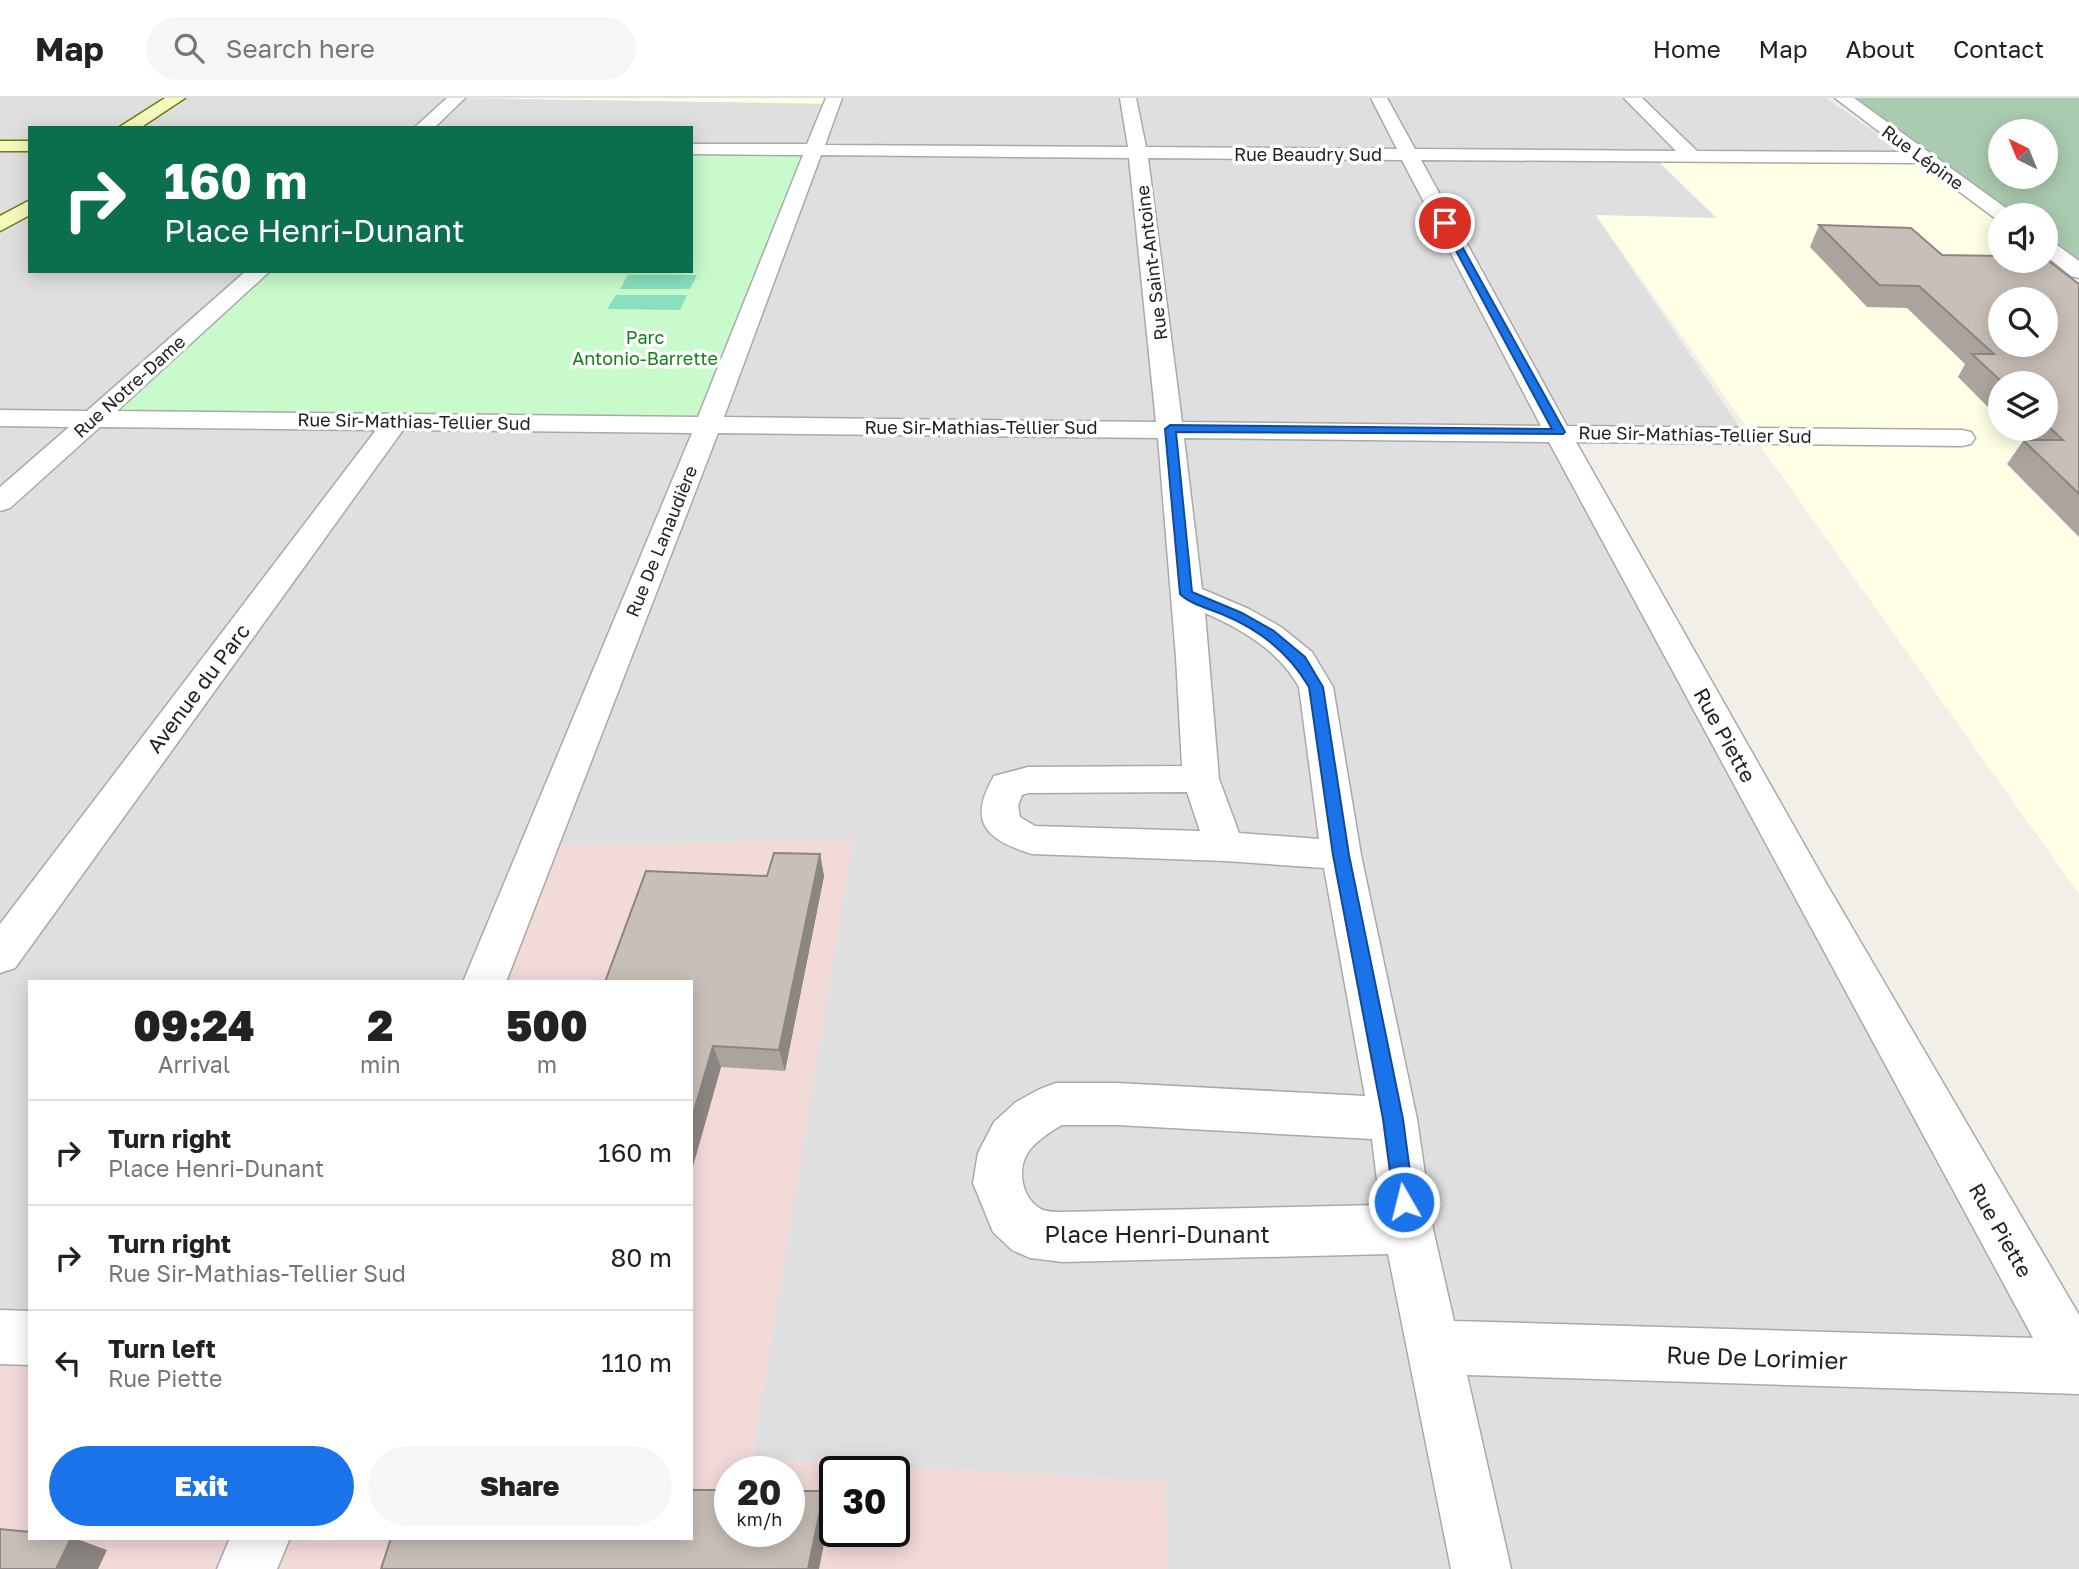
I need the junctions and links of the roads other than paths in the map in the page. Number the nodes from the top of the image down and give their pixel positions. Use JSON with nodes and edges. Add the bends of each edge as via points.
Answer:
{"nodes":[{"id":1,"x":457,"y":98,"type":"edge"},
{"id":2,"x":834,"y":98,"type":"edge"},
{"id":3,"x":1128,"y":98,"type":"edge"},
{"id":4,"x":1379,"y":98,"type":"edge"},
{"id":5,"x":1632,"y":98,"type":"edge"},
{"id":6,"x":1843,"y":98,"type":"edge"},
{"id":7,"x":185,"y":101,"type":"edge"},
{"id":8,"x":150,"y":122,"type":"edge"},
{"id":9,"x":123,"y":126,"type":"edge"},
{"id":10,"x":425,"y":126,"type":"edge"},
{"id":11,"x":28,"y":145,"type":"edge"},
{"id":12,"x":3,"y":146,"type":"edge"},
{"id":13,"x":693,"y":149,"type":"edge"},
{"id":14,"x":813,"y":150,"type":"junction"},
{"id":15,"x":1138,"y":152,"type":"junction"},
{"id":16,"x":28,"y":153,"type":"edge"},
{"id":17,"x":1409,"y":154,"type":"junction"},
{"id":18,"x":1692,"y":156,"type":"junction"},
{"id":19,"x":1925,"y":158,"type":"junction"},
{"id":20,"x":28,"y":189,"type":"edge"},
{"id":21,"x":1988,"y":204,"type":"edge"},
{"id":22,"x":0,"y":207,"type":"edge"},
{"id":23,"x":28,"y":207,"type":"edge"},
{"id":24,"x":0,"y":225,"type":"edge"},
{"id":25,"x":2058,"y":256,"type":"edge"},
{"id":26,"x":2079,"y":271,"type":"edge"},
{"id":27,"x":257,"y":273,"type":"edge"},
{"id":28,"x":0,"y":418,"type":"edge"},
{"id":29,"x":92,"y":418,"type":"junction"},
{"id":30,"x":396,"y":421,"type":"junction"},
{"id":31,"x":707,"y":425,"type":"junction"},
{"id":32,"x":1170,"y":429,"type":"junction"},
{"id":33,"x":1559,"y":432,"type":"junction"},
{"id":34,"x":1962,"y":438,"type":"dead end"},
{"id":35,"x":0,"y":502,"type":"edge"},
{"id":36,"x":1186,"y":594,"type":"junction"},
{"id":37,"x":1201,"y":779,"type":"junction"},
{"id":38,"x":1225,"y":846,"type":"junction"},
{"id":39,"x":1341,"y":855,"type":"junction"},
{"id":40,"x":0,"y":956,"type":"edge"},
{"id":41,"x":485,"y":980,"type":"edge"},
{"id":42,"x":1393,"y":1119,"type":"junction"},
{"id":43,"x":1408,"y":1229,"type":"junction"},
{"id":44,"x":0,"y":1337,"type":"edge"},
{"id":45,"x":28,"y":1338,"type":"edge"},
{"id":46,"x":1435,"y":1347,"type":"junction"},
{"id":47,"x":2079,"y":1367,"type":"edge"},
{"id":48,"x":259,"y":1540,"type":"edge"},
{"id":49,"x":247,"y":1569,"type":"edge"},
{"id":50,"x":1482,"y":1569,"type":"edge"}],
"edges":[{"from":1,"to":10,"type":"street"},
{"from":2,"to":14,"type":"street","name":"Rue De Lanaudière"},
{"from":3,"to":15,"type":"street","name":"Rue Saint-Antoine"},
{"from":4,"to":17,"type":"street","name":"Rue Piette"},
{"from":5,"to":18,"type":"street"},
{"from":6,"to":19,"type":"street","name":"Rue Lépine"},
{"from":7,"to":8,"type":"main road"},
{"from":8,"to":9,"type":"main road"},
{"from":11,"to":12,"type":"main road"},
{"from":12,"to":16,"type":"main road"},
{"from":13,"to":14,"type":"street","name":"Rue Beaudry Sud"},
{"from":14,"to":15,"type":"street","name":"Rue Beaudry Sud"},
{"from":14,"to":31,"type":"street","name":"Rue De Lanaudière"},
{"from":15,"to":17,"type":"street","name":"Rue Beaudry Sud"},
{"from":15,"to":32,"type":"street","name":"Rue Saint-Antoine"},
{"from":17,"to":18,"type":"street","name":"Rue Beaudry Sud"},
{"from":17,"to":33,"type":"street","name":"Rue Piette"},
{"from":18,"to":19,"type":"street","name":"Rue Beaudry Sud"},
{"from":19,"to":21,"type":"street","name":"Rue Lépine"},
{"from":20,"to":22,"type":"main road"},
{"from":23,"to":24,"type":"main road"},
{"from":25,"to":26,"type":"street"},
{"from":27,"to":29,"type":"street","name":"Rue Notre-Dame"},
{"from":28,"to":29,"type":"street","name":"Rue Sir-Mathias-Tellier Sud"},
{"from":29,"to":30,"type":"street","name":"Rue Sir-Mathias-Tellier Sud"},
{"from":29,"to":35,"type":"street","name":"Rue Notre-Dame"},
{"from":30,"to":31,"type":"street","name":"Rue Sir-Mathias-Tellier Sud"},
{"from":30,"to":40,"type":"street","name":"Avenue du Parc"},
{"from":31,"to":32,"type":"street","name":"Rue Sir-Mathias-Tellier Sud"},
{"from":31,"to":41,"type":"street","name":"Rue De Lanaudière"},
{"from":32,"to":33,"type":"street","name":"Rue Sir-Mathias-Tellier Sud"},
{"from":32,"to":36,"type":"street"},
{"from":33,"to":34,"type":"street","name":"Rue Sir-Mathias-Tellier Sud"},
{"from":33,"to":47,"type":"street","name":"Rue Piette","via":[[1841,950]]},
{"from":36,"to":37,"type":"street"},
{"from":36,"to":39,"type":"street","via":[[1238,616],[1300,660],[1316,687]]},
{"from":37,"to":38,"type":"street"},
{"from":37,"to":38,"type":"street","via":[[1028,780],[1007,785],[999,806],[1003,824],[1032,840]]},
{"from":38,"to":39,"type":"street"},
{"from":39,"to":42,"type":"street"},
{"from":42,"to":43,"type":"street"},
{"from":42,"to":43,"type":"street","name":"Place Henri-Dunant","via":[[1056,1104],[1033,1116],[1011,1137],[1002,1153],[997,1184],[1011,1214],[1030,1233],[1063,1237]]},
{"from":43,"to":46,"type":"street"},
{"from":44,"to":45,"type":"street"},
{"from":46,"to":47,"type":"street","name":"Rue De Lorimier"},
{"from":46,"to":50,"type":"street"},
{"from":48,"to":49,"type":"street"}]}
